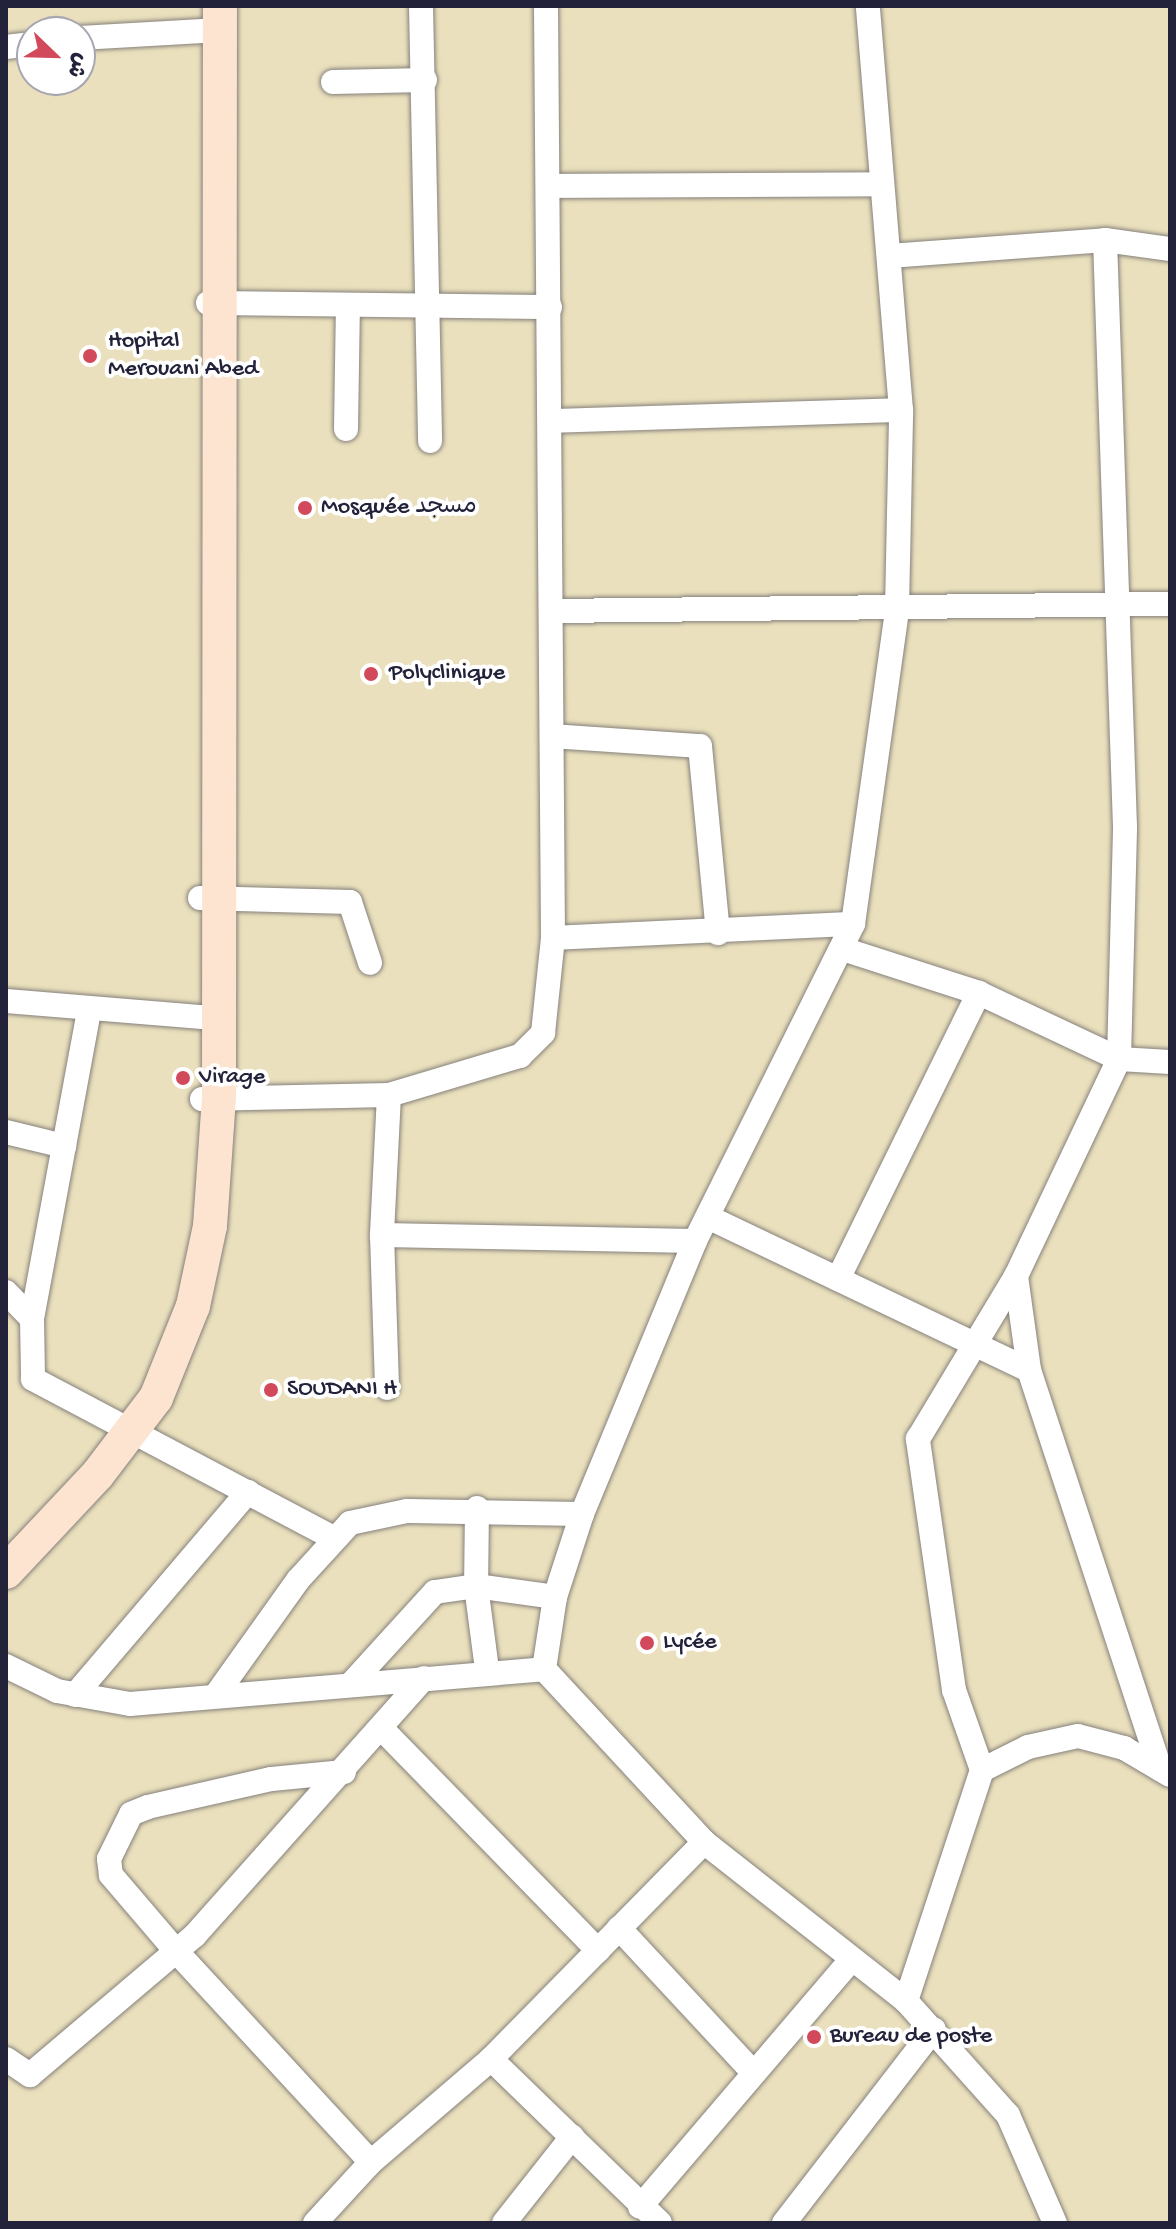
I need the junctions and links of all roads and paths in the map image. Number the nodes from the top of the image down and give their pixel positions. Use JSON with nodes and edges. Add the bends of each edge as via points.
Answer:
{"nodes":[{"id":1,"x":421,"y":6,"type":"edge"},
{"id":2,"x":546,"y":6,"type":"edge"},
{"id":3,"x":868,"y":6,"type":"edge"},
{"id":4,"x":212,"y":18,"type":"edge"},
{"id":5,"x":6,"y":32,"type":"edge"},
{"id":6,"x":96,"y":36,"type":"edge"},
{"id":7,"x":6,"y":47,"type":"edge"},
{"id":8,"x":425,"y":80,"type":"junction"},
{"id":9,"x":333,"y":82,"type":"dead end"},
{"id":10,"x":882,"y":184,"type":"junction"},
{"id":11,"x":548,"y":186,"type":"junction"},
{"id":12,"x":1105,"y":240,"type":"junction"},
{"id":13,"x":1170,"y":249,"type":"edge"},
{"id":14,"x":889,"y":256,"type":"junction"},
{"id":15,"x":215,"y":303,"type":"junction"},
{"id":16,"x":433,"y":306,"type":"junction"},
{"id":17,"x":550,"y":307,"type":"junction"},
{"id":18,"x":348,"y":308,"type":"junction"},
{"id":19,"x":901,"y":410,"type":"junction"},
{"id":20,"x":551,"y":421,"type":"junction"},
{"id":21,"x":346,"y":429,"type":"dead end"},
{"id":22,"x":430,"y":441,"type":"dead end"},
{"id":23,"x":1170,"y":604,"type":"edge"},
{"id":24,"x":1118,"y":605,"type":"junction"},
{"id":25,"x":897,"y":609,"type":"junction"},
{"id":26,"x":551,"y":611,"type":"junction"},
{"id":27,"x":552,"y":736,"type":"junction"},
{"id":28,"x":209,"y":898,"type":"junction"},
{"id":29,"x":853,"y":924,"type":"junction"},
{"id":30,"x":718,"y":933,"type":"junction"},
{"id":31,"x":553,"y":938,"type":"junction"},
{"id":32,"x":846,"y":950,"type":"junction"},
{"id":33,"x":370,"y":963,"type":"dead end"},
{"id":34,"x":979,"y":993,"type":"junction"},
{"id":35,"x":6,"y":1001,"type":"edge"},
{"id":36,"x":89,"y":1011,"type":"junction"},
{"id":37,"x":202,"y":1017,"type":"junction"},
{"id":38,"x":1119,"y":1059,"type":"junction"},
{"id":39,"x":1170,"y":1062,"type":"edge"},
{"id":40,"x":389,"y":1095,"type":"junction"},
{"id":41,"x":210,"y":1098,"type":"junction"},
{"id":42,"x":6,"y":1132,"type":"edge"},
{"id":43,"x":64,"y":1146,"type":"junction"},
{"id":44,"x":710,"y":1218,"type":"junction"},
{"id":45,"x":382,"y":1235,"type":"junction"},
{"id":46,"x":695,"y":1241,"type":"junction"},
{"id":47,"x":1016,"y":1276,"type":"junction"},
{"id":48,"x":838,"y":1279,"type":"junction"},
{"id":49,"x":6,"y":1292,"type":"edge"},
{"id":50,"x":32,"y":1319,"type":"junction"},
{"id":51,"x":974,"y":1344,"type":"junction"},
{"id":52,"x":1029,"y":1370,"type":"junction"},
{"id":53,"x":387,"y":1388,"type":"dead end"},
{"id":54,"x":137,"y":1424,"type":"junction"},
{"id":55,"x":248,"y":1492,"type":"junction"},
{"id":56,"x":477,"y":1508,"type":"junction"},
{"id":57,"x":582,"y":1514,"type":"junction"},
{"id":58,"x":333,"y":1538,"type":"junction"},
{"id":59,"x":6,"y":1572,"type":"edge"},
{"id":60,"x":476,"y":1586,"type":"junction"},
{"id":61,"x":555,"y":1597,"type":"junction"},
{"id":62,"x":6,"y":1666,"type":"edge"},
{"id":63,"x":544,"y":1669,"type":"junction"},
{"id":64,"x":487,"y":1670,"type":"junction"},
{"id":65,"x":424,"y":1678,"type":"junction"},
{"id":66,"x":350,"y":1685,"type":"junction"},
{"id":67,"x":75,"y":1695,"type":"junction"},
{"id":68,"x":216,"y":1695,"type":"junction"},
{"id":69,"x":383,"y":1730,"type":"junction"},
{"id":70,"x":982,"y":1770,"type":"junction"},
{"id":71,"x":344,"y":1772,"type":"junction"},
{"id":72,"x":1165,"y":1772,"type":"edge"},
{"id":73,"x":704,"y":1842,"type":"junction"},
{"id":74,"x":619,"y":1928,"type":"junction"},
{"id":75,"x":598,"y":1950,"type":"junction"},
{"id":76,"x":176,"y":1951,"type":"junction"},
{"id":77,"x":851,"y":1960,"type":"junction"},
{"id":78,"x":906,"y":2001,"type":"junction"},
{"id":79,"x":934,"y":2029,"type":"junction"},
{"id":80,"x":6,"y":2059,"type":"edge"},
{"id":81,"x":491,"y":2059,"type":"junction"},
{"id":82,"x":753,"y":2072,"type":"junction"},
{"id":83,"x":572,"y":2137,"type":"junction"},
{"id":84,"x":371,"y":2162,"type":"junction"},
{"id":85,"x":640,"y":2207,"type":"junction"},
{"id":86,"x":315,"y":2223,"type":"edge"},
{"id":87,"x":504,"y":2223,"type":"edge"},
{"id":88,"x":660,"y":2223,"type":"edge"},
{"id":89,"x":784,"y":2223,"type":"edge"},
{"id":90,"x":1055,"y":2223,"type":"edge"}],
"edges":[{"from":1,"to":8,"type":"street"},
{"from":2,"to":11,"type":"street"},
{"from":3,"to":10,"type":"street"},
{"from":4,"to":6,"type":"street"},
{"from":4,"to":15,"type":"main road"},
{"from":5,"to":7,"type":"street"},
{"from":8,"to":9,"type":"street"},
{"from":8,"to":16,"type":"street"},
{"from":10,"to":11,"type":"street"},
{"from":10,"to":14,"type":"street"},
{"from":11,"to":17,"type":"street"},
{"from":12,"to":13,"type":"street"},
{"from":12,"to":14,"type":"street"},
{"from":12,"to":24,"type":"street"},
{"from":14,"to":19,"type":"street"},
{"from":15,"to":18,"type":"street"},
{"from":15,"to":28,"type":"main road"},
{"from":16,"to":17,"type":"street"},
{"from":16,"to":18,"type":"street"},
{"from":16,"to":22,"type":"street"},
{"from":17,"to":20,"type":"street"},
{"from":18,"to":21,"type":"street"},
{"from":19,"to":20,"type":"street"},
{"from":19,"to":25,"type":"street"},
{"from":20,"to":26,"type":"street"},
{"from":23,"to":24,"type":"street"},
{"from":24,"to":25,"type":"street"},
{"from":24,"to":38,"type":"street","via":[[1125,827]]},
{"from":25,"to":26,"type":"street"},
{"from":25,"to":29,"type":"street"},
{"from":26,"to":27,"type":"street"},
{"from":27,"to":30,"type":"street","via":[[700,746]]},
{"from":27,"to":31,"type":"street"},
{"from":28,"to":33,"type":"street","via":[[350,902]]},
{"from":28,"to":37,"type":"main road"},
{"from":28,"to":41,"type":"main road"},
{"from":29,"to":30,"type":"street"},
{"from":29,"to":32,"type":"street"},
{"from":30,"to":31,"type":"street"},
{"from":31,"to":40,"type":"street","via":[[550,1009],[535,1046],[462,1077]]},
{"from":32,"to":34,"type":"street"},
{"from":32,"to":44,"type":"street"},
{"from":34,"to":38,"type":"street"},
{"from":34,"to":48,"type":"street"},
{"from":35,"to":36,"type":"street"},
{"from":36,"to":37,"type":"street"},
{"from":36,"to":43,"type":"street"},
{"from":37,"to":41,"type":"main road"},
{"from":38,"to":39,"type":"street"},
{"from":38,"to":47,"type":"street"},
{"from":40,"to":41,"type":"street"},
{"from":40,"to":45,"type":"street"},
{"from":41,"to":54,"type":"main road","via":[[204,1262],[181,1343]]},
{"from":42,"to":43,"type":"street"},
{"from":43,"to":50,"type":"street"},
{"from":44,"to":46,"type":"street"},
{"from":44,"to":48,"type":"street"},
{"from":45,"to":46,"type":"street"},
{"from":45,"to":53,"type":"street"},
{"from":46,"to":57,"type":"street"},
{"from":47,"to":51,"type":"street"},
{"from":47,"to":52,"type":"street"},
{"from":48,"to":51,"type":"street"},
{"from":49,"to":50,"type":"street"},
{"from":50,"to":54,"type":"street","via":[[33,1379]]},
{"from":51,"to":52,"type":"street"},
{"from":51,"to":70,"type":"street","via":[[923,1421],[918,1460],[954,1690]]},
{"from":52,"to":72,"type":"street"},
{"from":54,"to":55,"type":"street"},
{"from":54,"to":59,"type":"main road"},
{"from":55,"to":58,"type":"street"},
{"from":55,"to":67,"type":"street"},
{"from":56,"to":57,"type":"street"},
{"from":56,"to":58,"type":"street","via":[[366,1515]]},
{"from":56,"to":60,"type":"street"},
{"from":57,"to":61,"type":"street"},
{"from":58,"to":68,"type":"street"},
{"from":60,"to":61,"type":"street"},
{"from":60,"to":64,"type":"street"},
{"from":60,"to":66,"type":"street","via":[[435,1592]]},
{"from":61,"to":63,"type":"street"},
{"from":62,"to":67,"type":"street"},
{"from":63,"to":64,"type":"street"},
{"from":63,"to":73,"type":"street"},
{"from":64,"to":65,"type":"street"},
{"from":65,"to":66,"type":"street"},
{"from":65,"to":69,"type":"street"},
{"from":66,"to":68,"type":"street"},
{"from":67,"to":68,"type":"street","via":[[130,1704]]},
{"from":69,"to":71,"type":"street"},
{"from":69,"to":75,"type":"street"},
{"from":70,"to":72,"type":"street","via":[[1051,1739],[1078,1736],[1124,1748]]},
{"from":70,"to":78,"type":"street"},
{"from":71,"to":76,"type":"street"},
{"from":71,"to":76,"type":"street","via":[[271,1779],[131,1814],[112,1844],[111,1875]]},
{"from":73,"to":74,"type":"street"},
{"from":73,"to":77,"type":"street"},
{"from":74,"to":75,"type":"street"},
{"from":74,"to":82,"type":"street"},
{"from":75,"to":81,"type":"street"},
{"from":76,"to":80,"type":"street","via":[[30,2075]]},
{"from":76,"to":84,"type":"street"},
{"from":77,"to":78,"type":"street"},
{"from":77,"to":82,"type":"street"},
{"from":78,"to":79,"type":"street"},
{"from":79,"to":89,"type":"street"},
{"from":79,"to":90,"type":"street","via":[[1008,2115]]},
{"from":81,"to":83,"type":"street"},
{"from":81,"to":84,"type":"street"},
{"from":82,"to":85,"type":"street"},
{"from":83,"to":85,"type":"street"},
{"from":83,"to":87,"type":"street"},
{"from":84,"to":86,"type":"street"},
{"from":85,"to":88,"type":"street"}]}
